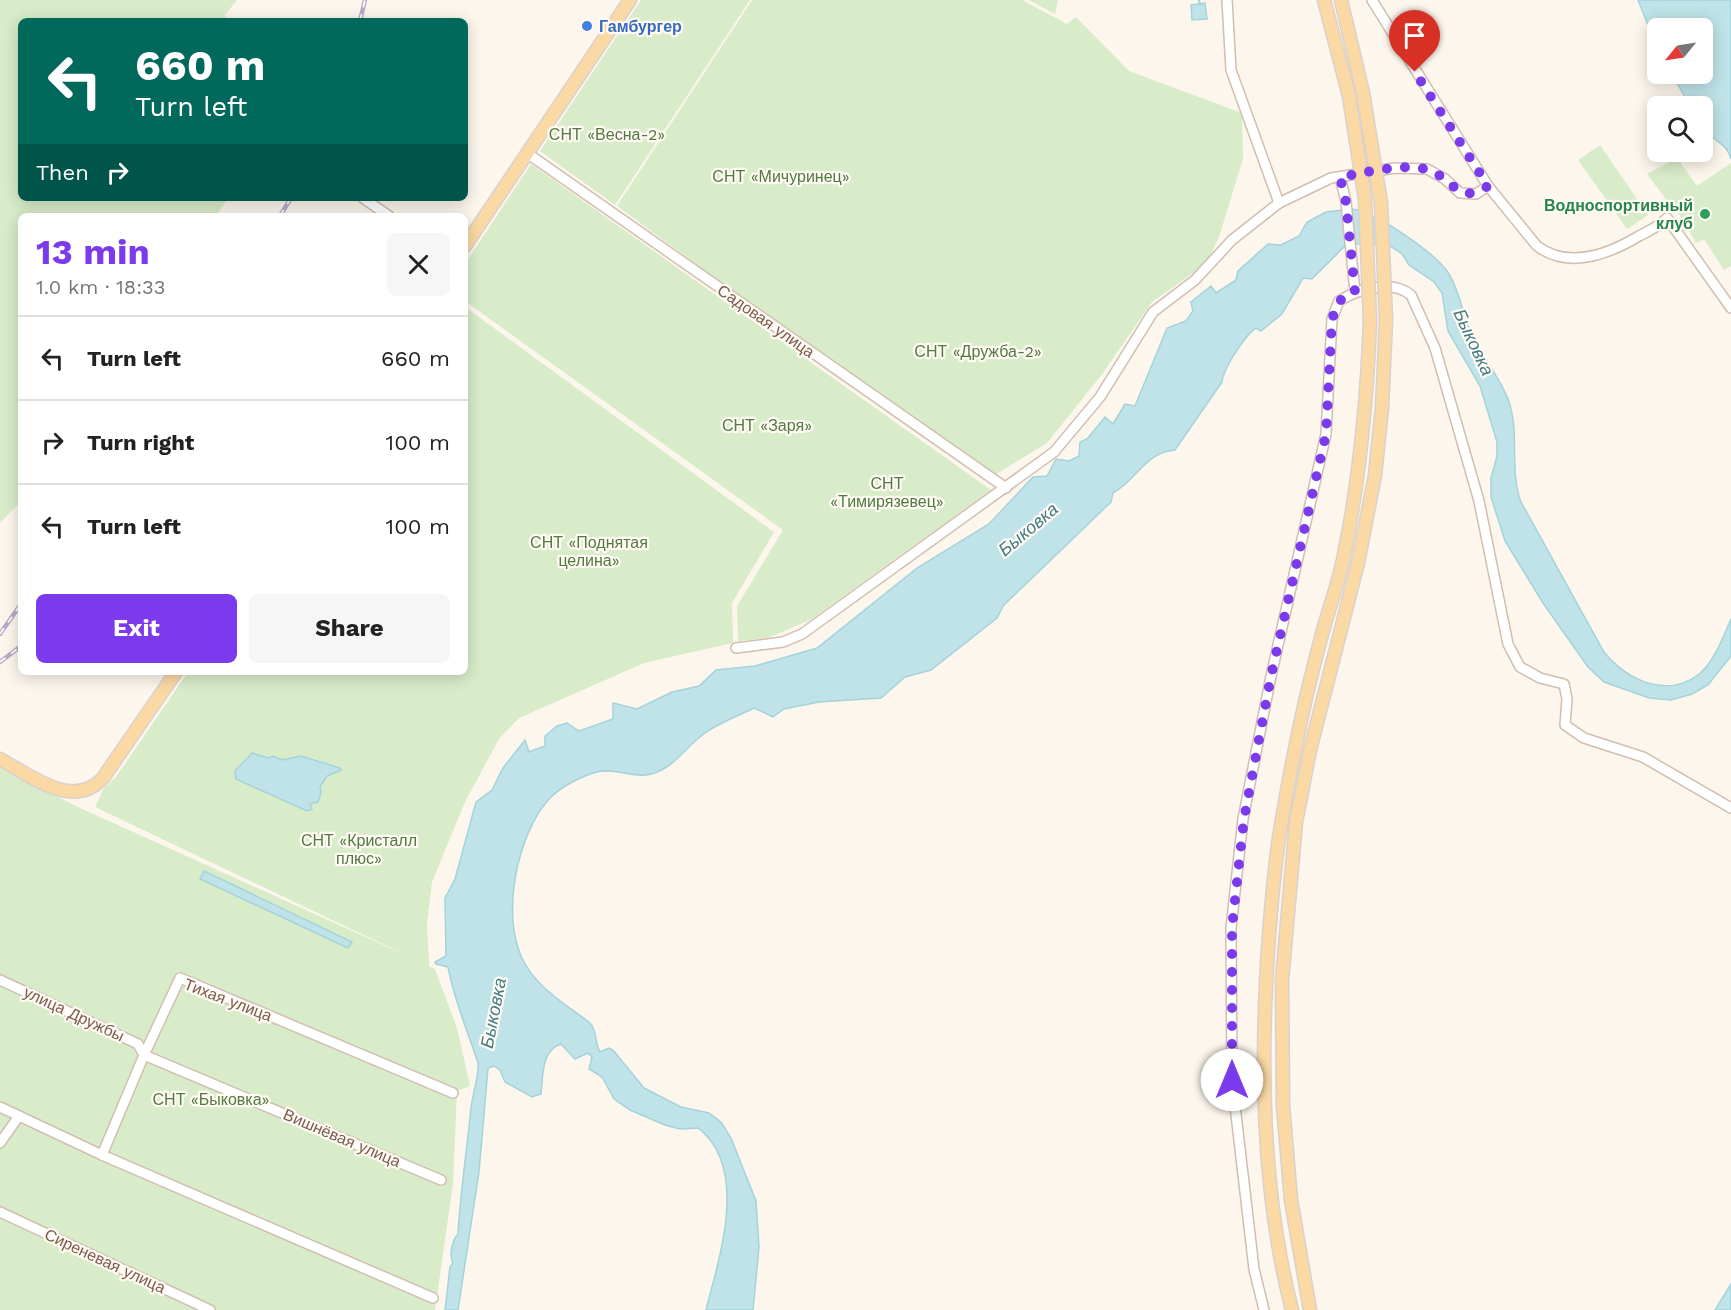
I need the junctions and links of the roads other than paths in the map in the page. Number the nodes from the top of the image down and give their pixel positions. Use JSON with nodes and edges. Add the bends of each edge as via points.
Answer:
{"nodes":[{"id":1,"x":630,"y":0,"type":"edge"},
{"id":2,"x":1227,"y":0,"type":"edge"},
{"id":3,"x":1324,"y":0,"type":"edge"},
{"id":4,"x":1341,"y":0,"type":"edge"},
{"id":5,"x":1372,"y":0,"type":"edge"},
{"id":6,"x":527,"y":153,"type":"junction"},
{"id":7,"x":1340,"y":177,"type":"junction"},
{"id":8,"x":1488,"y":186,"type":"junction"},
{"id":9,"x":367,"y":201,"type":"edge"},
{"id":10,"x":1279,"y":203,"type":"junction"},
{"id":11,"x":385,"y":213,"type":"edge"},
{"id":12,"x":468,"y":242,"type":"edge"},
{"id":13,"x":1355,"y":292,"type":"junction"},
{"id":14,"x":1731,"y":308,"type":"edge"},
{"id":15,"x":1006,"y":488,"type":"junction"},
{"id":16,"x":736,"y":648,"type":"dead end"},
{"id":17,"x":174,"y":675,"type":"edge"},
{"id":18,"x":0,"y":759,"type":"edge"},
{"id":19,"x":1731,"y":808,"type":"edge"},
{"id":20,"x":0,"y":980,"type":"edge"},
{"id":21,"x":144,"y":1055,"type":"junction"},
{"id":22,"x":453,"y":1093,"type":"dead end"},
{"id":23,"x":0,"y":1107,"type":"edge"},
{"id":24,"x":19,"y":1116,"type":"junction"},
{"id":25,"x":0,"y":1143,"type":"edge"},
{"id":26,"x":102,"y":1155,"type":"junction"},
{"id":27,"x":441,"y":1180,"type":"dead end"},
{"id":28,"x":0,"y":1212,"type":"edge"},
{"id":29,"x":433,"y":1298,"type":"dead end"},
{"id":30,"x":210,"y":1310,"type":"edge"},
{"id":31,"x":1264,"y":1310,"type":"edge"},
{"id":32,"x":1292,"y":1310,"type":"edge"},
{"id":33,"x":1310,"y":1310,"type":"edge"}],
"edges":[{"from":1,"to":6,"type":"main road"},
{"from":2,"to":10,"type":"street","via":[[1231,70]]},
{"from":3,"to":32,"type":"main road","bridge":true,"via":[[1349,96],[1365,199],[1370,321],[1360,471],[1344,559],[1321,638],[1281,822],[1266,977],[1266,1106],[1273,1200]]},
{"from":4,"to":33,"type":"main road","bridge":true,"via":[[1363,93],[1381,203],[1386,320],[1375,475],[1296,822],[1282,980],[1283,1105],[1290,1200]]},
{"from":5,"to":8,"type":"street"},
{"from":6,"to":12,"type":"main road"},
{"from":6,"to":15,"type":"street","name":"Садовая улица"},
{"from":7,"to":8,"type":"street","via":[[1395,168],[1427,169],[1460,193],[1476,194]]},
{"from":7,"to":10,"type":"street"},
{"from":7,"to":13,"type":"street"},
{"from":8,"to":14,"type":"street","via":[[1537,246],[1569,259],[1596,256],[1620,247],[1667,218]]},
{"from":9,"to":11,"type":"street"},
{"from":10,"to":15,"type":"street","via":[[1232,240],[1195,280],[1154,312],[1078,425],[1054,452]]},
{"from":13,"to":19,"type":"street","via":[[1377,287],[1404,290],[1411,295],[1435,348],[1479,501],[1508,644],[1520,667],[1540,678],[1564,684],[1565,725],[1584,738],[1642,757]]},
{"from":13,"to":31,"type":"street","via":[[1339,301],[1332,319],[1326,434],[1271,676],[1244,819],[1232,927],[1232,1080],[1254,1269]]},
{"from":15,"to":16,"type":"street","via":[[802,634],[783,642]]},
{"from":17,"to":18,"type":"main road","via":[[103,778],[88,791],[74,793],[48,785]]},
{"from":20,"to":21,"type":"street","name":"улица Дружбы","via":[[138,1044]]},
{"from":21,"to":22,"type":"street","name":"Тихая улица","via":[[180,978]]},
{"from":21,"to":26,"type":"street","name":"Тихая улица"},
{"from":21,"to":27,"type":"street","name":"Вишнёвая улица"},
{"from":23,"to":24,"type":"street"},
{"from":24,"to":25,"type":"street"},
{"from":24,"to":26,"type":"street"},
{"from":26,"to":29,"type":"street"},
{"from":28,"to":30,"type":"street","name":"Сиреневая улица"}]}
